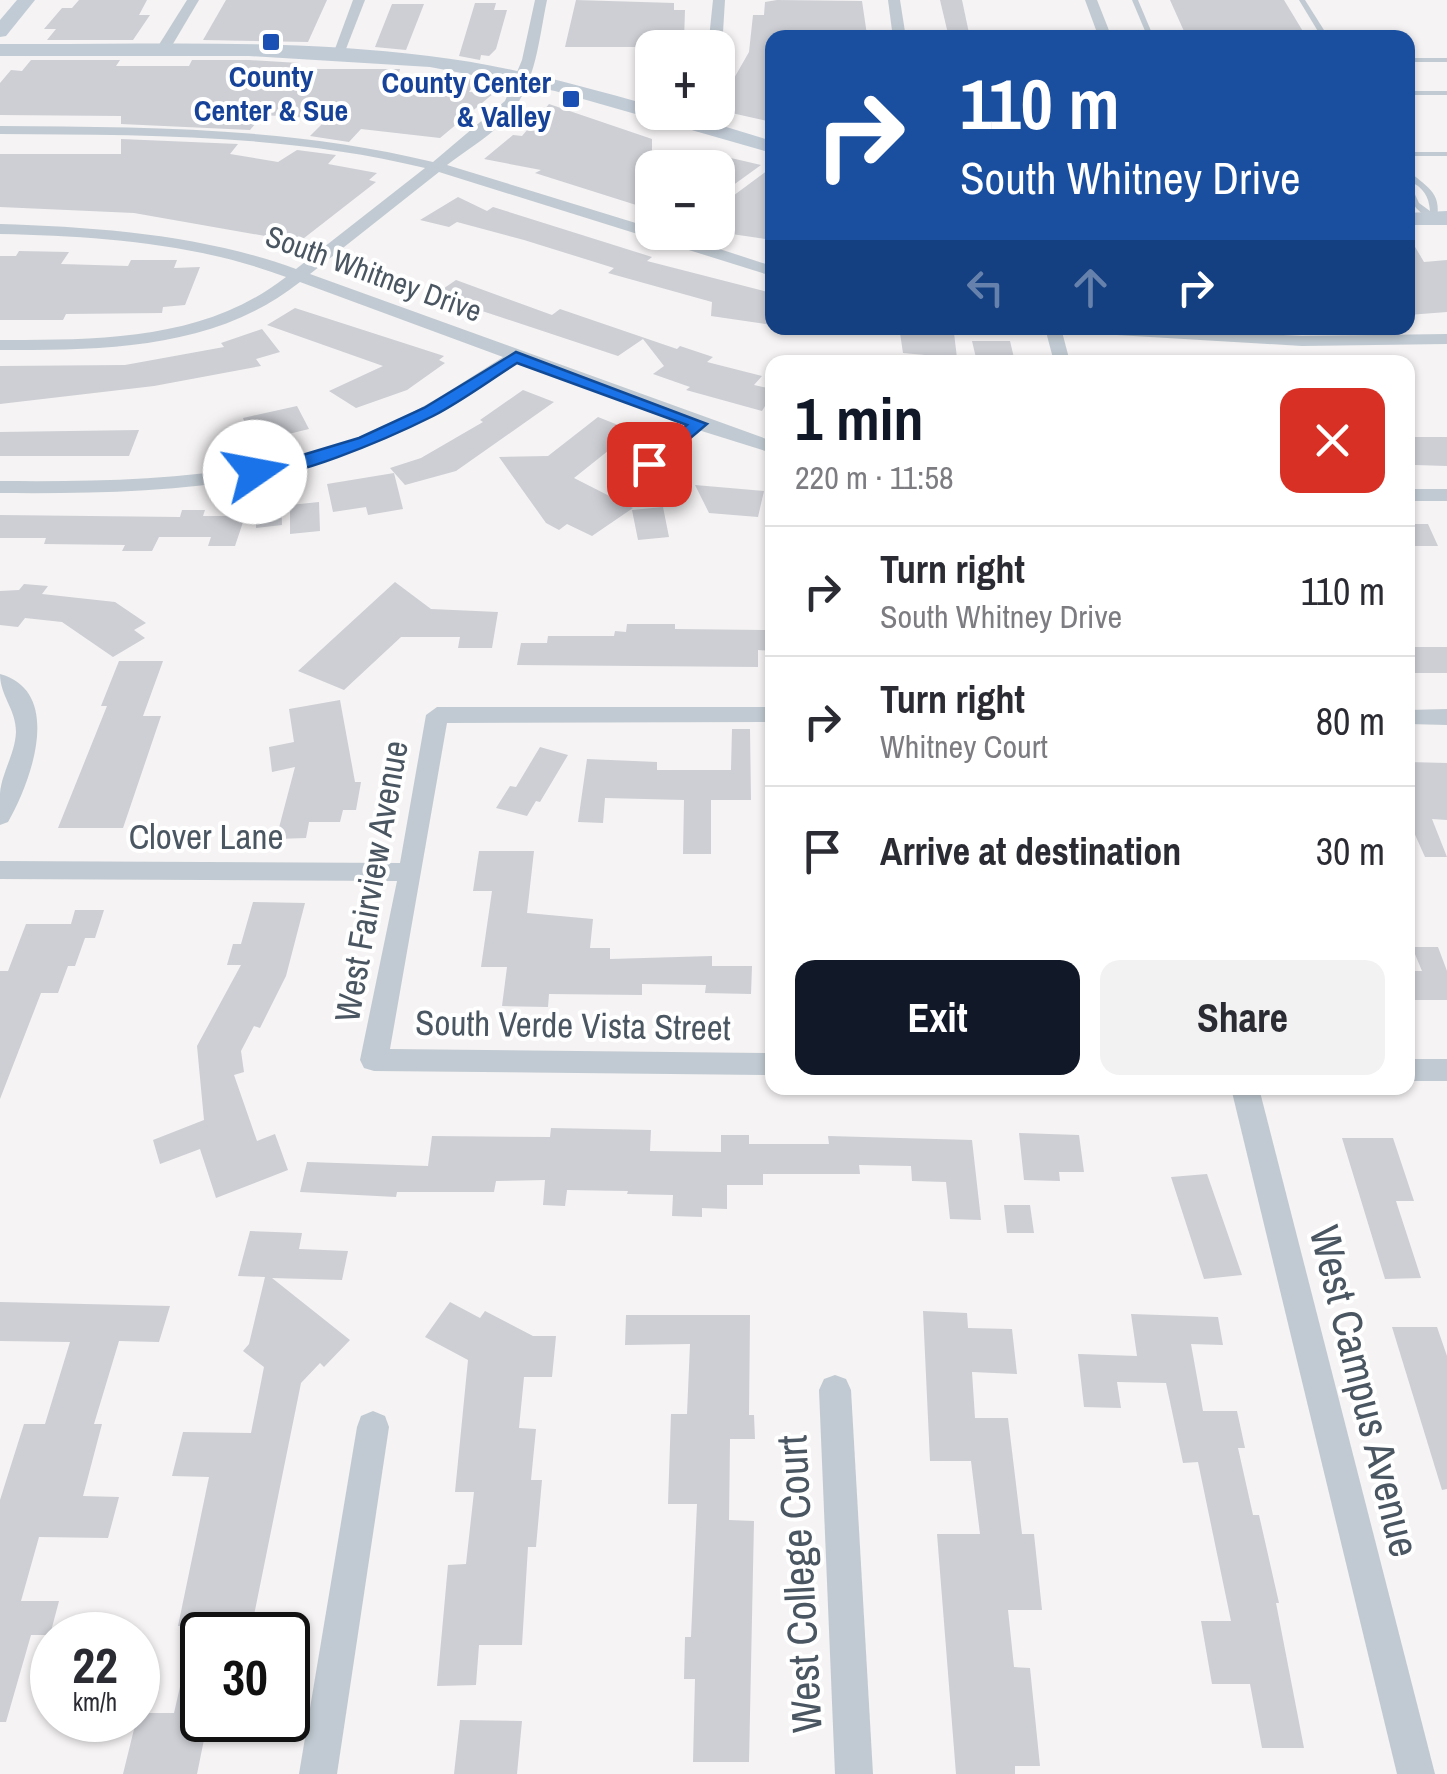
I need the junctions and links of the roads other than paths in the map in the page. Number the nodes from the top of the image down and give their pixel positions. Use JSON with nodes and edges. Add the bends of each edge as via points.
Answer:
{"nodes":[{"id":1,"x":26,"y":0,"type":"edge"},
{"id":2,"x":192,"y":0,"type":"edge"},
{"id":3,"x":360,"y":0,"type":"edge"},
{"id":4,"x":541,"y":0,"type":"edge"},
{"id":5,"x":719,"y":0,"type":"edge"},
{"id":6,"x":894,"y":0,"type":"edge"},
{"id":7,"x":1092,"y":0,"type":"edge"},
{"id":8,"x":1134,"y":0,"type":"edge"},
{"id":9,"x":1302,"y":0,"type":"edge"},
{"id":10,"x":716,"y":30,"type":"edge"},
{"id":11,"x":899,"y":30,"type":"edge"},
{"id":12,"x":1103,"y":30,"type":"edge"},
{"id":13,"x":1147,"y":30,"type":"edge"},
{"id":14,"x":1321,"y":30,"type":"edge"},
{"id":15,"x":0,"y":32,"type":"edge"},
{"id":16,"x":0,"y":50,"type":"edge"},
{"id":17,"x":162,"y":51,"type":"junction"},
{"id":18,"x":337,"y":54,"type":"junction"},
{"id":19,"x":1415,"y":60,"type":"edge"},
{"id":20,"x":1447,"y":60,"type":"edge"},
{"id":21,"x":524,"y":78,"type":"junction"},
{"id":22,"x":1415,"y":93,"type":"edge"},
{"id":23,"x":1447,"y":93,"type":"edge"},
{"id":24,"x":635,"y":105,"type":"edge"},
{"id":25,"x":0,"y":130,"type":"edge"},
{"id":26,"x":716,"y":130,"type":"edge"},
{"id":27,"x":765,"y":146,"type":"edge"},
{"id":28,"x":1415,"y":154,"type":"edge"},
{"id":29,"x":1447,"y":154,"type":"edge"},
{"id":30,"x":437,"y":168,"type":"junction"},
{"id":31,"x":1415,"y":182,"type":"edge"},
{"id":32,"x":1415,"y":201,"type":"edge"},
{"id":33,"x":1441,"y":218,"type":"edge"},
{"id":34,"x":1415,"y":219,"type":"edge"},
{"id":35,"x":0,"y":229,"type":"edge"},
{"id":36,"x":765,"y":269,"type":"edge"},
{"id":37,"x":302,"y":276,"type":"junction"},
{"id":38,"x":1192,"y":335,"type":"edge"},
{"id":39,"x":1447,"y":339,"type":"edge"},
{"id":40,"x":0,"y":345,"type":"edge"},
{"id":41,"x":516,"y":356,"type":"junction"},
{"id":42,"x":699,"y":424,"type":"junction"},
{"id":43,"x":765,"y":445,"type":"edge"},
{"id":44,"x":649,"y":464,"type":"dead end"},
{"id":45,"x":0,"y":487,"type":"edge"},
{"id":46,"x":1415,"y":494,"type":"edge"},
{"id":47,"x":1447,"y":495,"type":"edge"},
{"id":48,"x":8,"y":687,"type":"edge"},
{"id":49,"x":765,"y":715,"type":"edge"},
{"id":50,"x":1415,"y":717,"type":"edge"},
{"id":51,"x":1447,"y":717,"type":"edge"},
{"id":52,"x":0,"y":816,"type":"edge"},
{"id":53,"x":0,"y":870,"type":"edge"},
{"id":54,"x":411,"y":872,"type":"junction"},
{"id":55,"x":374,"y":1060,"type":"joint"},
{"id":56,"x":765,"y":1064,"type":"edge"},
{"id":57,"x":1415,"y":1070,"type":"edge"},
{"id":58,"x":1447,"y":1070,"type":"edge"},
{"id":59,"x":1247,"y":1095,"type":"edge"},
{"id":60,"x":835,"y":1390,"type":"dead end"},
{"id":61,"x":373,"y":1427,"type":"dead end"},
{"id":62,"x":318,"y":1774,"type":"edge"},
{"id":63,"x":854,"y":1774,"type":"edge"},
{"id":64,"x":1416,"y":1774,"type":"edge"}],
"edges":[{"from":1,"to":15,"type":"street"},
{"from":2,"to":17,"type":"street"},
{"from":3,"to":18,"type":"street"},
{"from":4,"to":21,"type":"street"},
{"from":5,"to":10,"type":"street"},
{"from":6,"to":11,"type":"street"},
{"from":7,"to":12,"type":"street"},
{"from":8,"to":13,"type":"lane"},
{"from":9,"to":14,"type":"lane"},
{"from":16,"to":17,"type":"street"},
{"from":17,"to":18,"type":"street"},
{"from":18,"to":21,"type":"street"},
{"from":19,"to":20,"type":"lane"},
{"from":21,"to":24,"type":"street"},
{"from":21,"to":30,"type":"street","via":[[504,114]]},
{"from":22,"to":23,"type":"lane"},
{"from":25,"to":30,"type":"street","via":[[244,136]]},
{"from":26,"to":27,"type":"street"},
{"from":28,"to":29,"type":"lane"},
{"from":30,"to":36,"type":"street"},
{"from":30,"to":37,"type":"street"},
{"from":31,"to":33,"type":"lane","via":[[1422,182]]},
{"from":32,"to":33,"type":"lane"},
{"from":33,"to":34,"type":"street"},
{"from":35,"to":37,"type":"street","name":"South Whitney Drive","via":[[112,234],[200,248]]},
{"from":37,"to":40,"type":"street","via":[[220,320],[161,337]]},
{"from":37,"to":41,"type":"street","name":"South Whitney Drive"},
{"from":38,"to":39,"type":"street","via":[[1302,342]]},
{"from":41,"to":42,"type":"street","name":"South Whitney Drive"},
{"from":41,"to":45,"type":"street","via":[[430,411],[285,467],[110,488]]},
{"from":42,"to":43,"type":"street","name":"South Whitney Drive"},
{"from":42,"to":44,"type":"lane"},
{"from":46,"to":47,"type":"street"},
{"from":48,"to":52,"type":"street","via":[[30,728],[26,757]]},
{"from":49,"to":54,"type":"street","name":"West Fairview Avenue","via":[[437,715]]},
{"from":50,"to":51,"type":"street"},
{"from":53,"to":54,"type":"street","name":"Clover Lane"},
{"from":54,"to":55,"type":"street","name":"West Fairview Avenue"},
{"from":55,"to":56,"type":"street","name":"South Verde Vista Street"},
{"from":57,"to":58,"type":"street"},
{"from":59,"to":64,"type":"street","name":"West Campus Avenue"},
{"from":60,"to":63,"type":"street","name":"West College Court"},
{"from":61,"to":62,"type":"street"}]}
